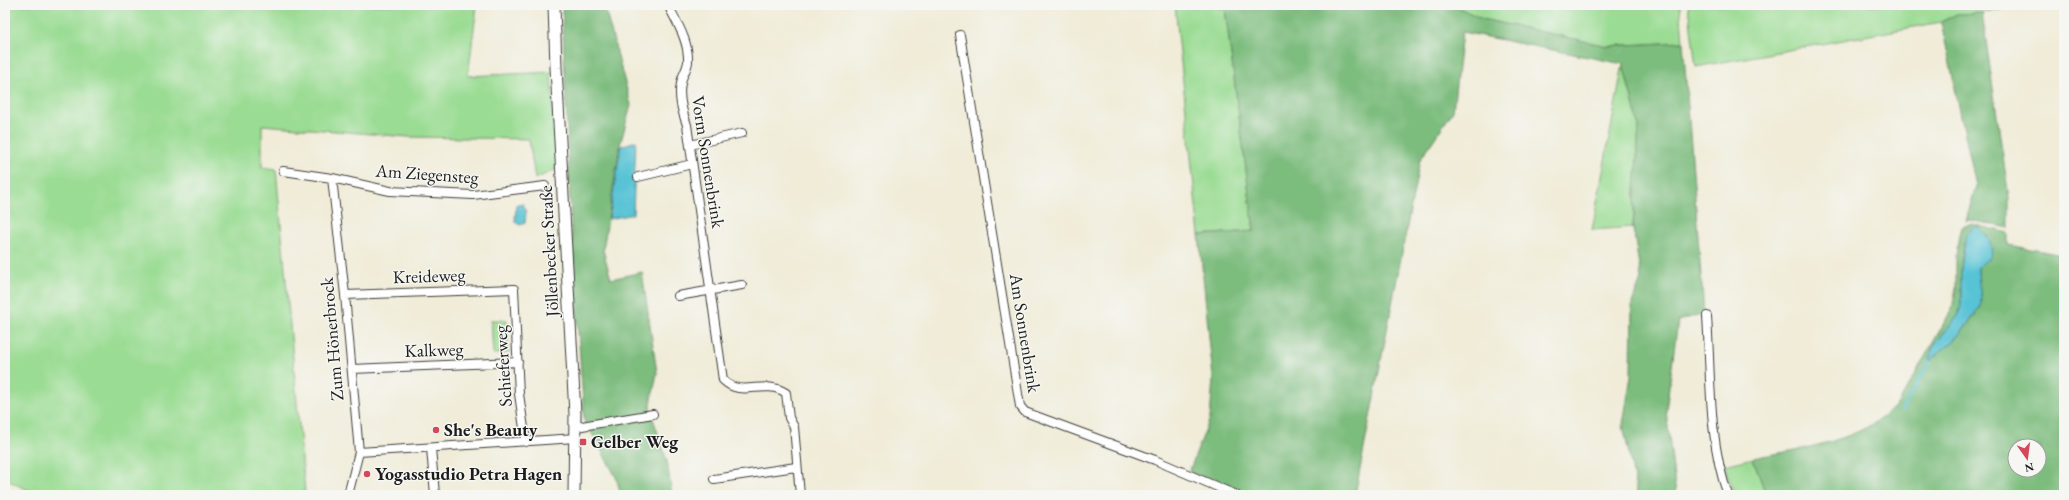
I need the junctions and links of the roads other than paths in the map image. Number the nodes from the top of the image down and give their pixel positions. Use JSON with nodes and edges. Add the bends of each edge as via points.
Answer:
{"nodes":[{"id":1,"x":554,"y":5,"type":"edge"},
{"id":2,"x":668,"y":5,"type":"edge"},
{"id":3,"x":960,"y":34,"type":"dead end"},
{"id":4,"x":742,"y":133,"type":"dead end"},
{"id":5,"x":690,"y":145,"type":"junction"},
{"id":6,"x":692,"y":164,"type":"junction"},
{"id":7,"x":283,"y":171,"type":"dead end"},
{"id":8,"x":638,"y":177,"type":"dead end"},
{"id":9,"x":332,"y":178,"type":"junction"},
{"id":10,"x":545,"y":186,"type":"dead end"},
{"id":11,"x":742,"y":285,"type":"dead end"},
{"id":12,"x":514,"y":289,"type":"joint"},
{"id":13,"x":710,"y":290,"type":"junction"},
{"id":14,"x":345,"y":295,"type":"junction"},
{"id":15,"x":678,"y":296,"type":"dead end"},
{"id":16,"x":1707,"y":316,"type":"dead end"},
{"id":17,"x":518,"y":362,"type":"junction"},
{"id":18,"x":352,"y":369,"type":"junction"},
{"id":19,"x":653,"y":414,"type":"dead end"},
{"id":20,"x":576,"y":433,"type":"junction"},
{"id":21,"x":526,"y":442,"type":"junction"},
{"id":22,"x":431,"y":448,"type":"junction"},
{"id":23,"x":358,"y":452,"type":"junction"},
{"id":24,"x":796,"y":467,"type":"junction"},
{"id":25,"x":714,"y":479,"type":"dead end"},
{"id":26,"x":348,"y":495,"type":"edge"},
{"id":27,"x":435,"y":495,"type":"edge"},
{"id":28,"x":574,"y":495,"type":"edge"},
{"id":29,"x":800,"y":495,"type":"edge"},
{"id":30,"x":1236,"y":495,"type":"edge"},
{"id":31,"x":1728,"y":495,"type":"edge"}],
"edges":[{"from":1,"to":20,"type":"main road","name":"Jöllenbecker Straße"},
{"from":2,"to":5,"type":"street","name":"Vorm Sonnenbrink","via":[[687,48],[688,62],[681,82],[680,106],[687,125]]},
{"from":3,"to":30,"type":"street","name":"Am Sonnenbrink","via":[[1020,406],[1025,412],[1169,466]]},
{"from":4,"to":5,"type":"street"},
{"from":5,"to":6,"type":"street","name":"Vorm Sonnenbrink"},
{"from":6,"to":8,"type":"street"},
{"from":6,"to":13,"type":"street","name":"Vorm Sonnenbrink"},
{"from":7,"to":9,"type":"street","name":"Am Ziegensteg"},
{"from":9,"to":10,"type":"street","name":"Am Ziegensteg","via":[[390,191],[473,195]]},
{"from":9,"to":14,"type":"street","name":"Zum Hönerbrock"},
{"from":11,"to":13,"type":"street"},
{"from":12,"to":14,"type":"street","name":"Kreideweg"},
{"from":12,"to":17,"type":"street","name":"Schieferweg"},
{"from":13,"to":15,"type":"street"},
{"from":13,"to":24,"type":"street","name":"Vorm Sonnenbrink","via":[[723,380],[737,389],[777,387],[786,393],[798,456]]},
{"from":14,"to":18,"type":"street","name":"Zum Hönerbrock"},
{"from":16,"to":31,"type":"street","via":[[1716,447],[1720,472]]},
{"from":17,"to":18,"type":"street","name":"Kalkweg"},
{"from":17,"to":21,"type":"street","name":"Schieferweg","via":[[519,394]]},
{"from":18,"to":23,"type":"street","name":"Zum Hönerbrock"},
{"from":19,"to":20,"type":"street"},
{"from":20,"to":21,"type":"street"},
{"from":20,"to":28,"type":"main road","name":"Jöllenbecker Straße"},
{"from":21,"to":22,"type":"street"},
{"from":22,"to":23,"type":"street"},
{"from":22,"to":27,"type":"street"},
{"from":23,"to":26,"type":"street","name":"Zum Hönerbrock"},
{"from":24,"to":25,"type":"street"},
{"from":24,"to":29,"type":"street","name":"Vorm Sonnenbrink"}]}
